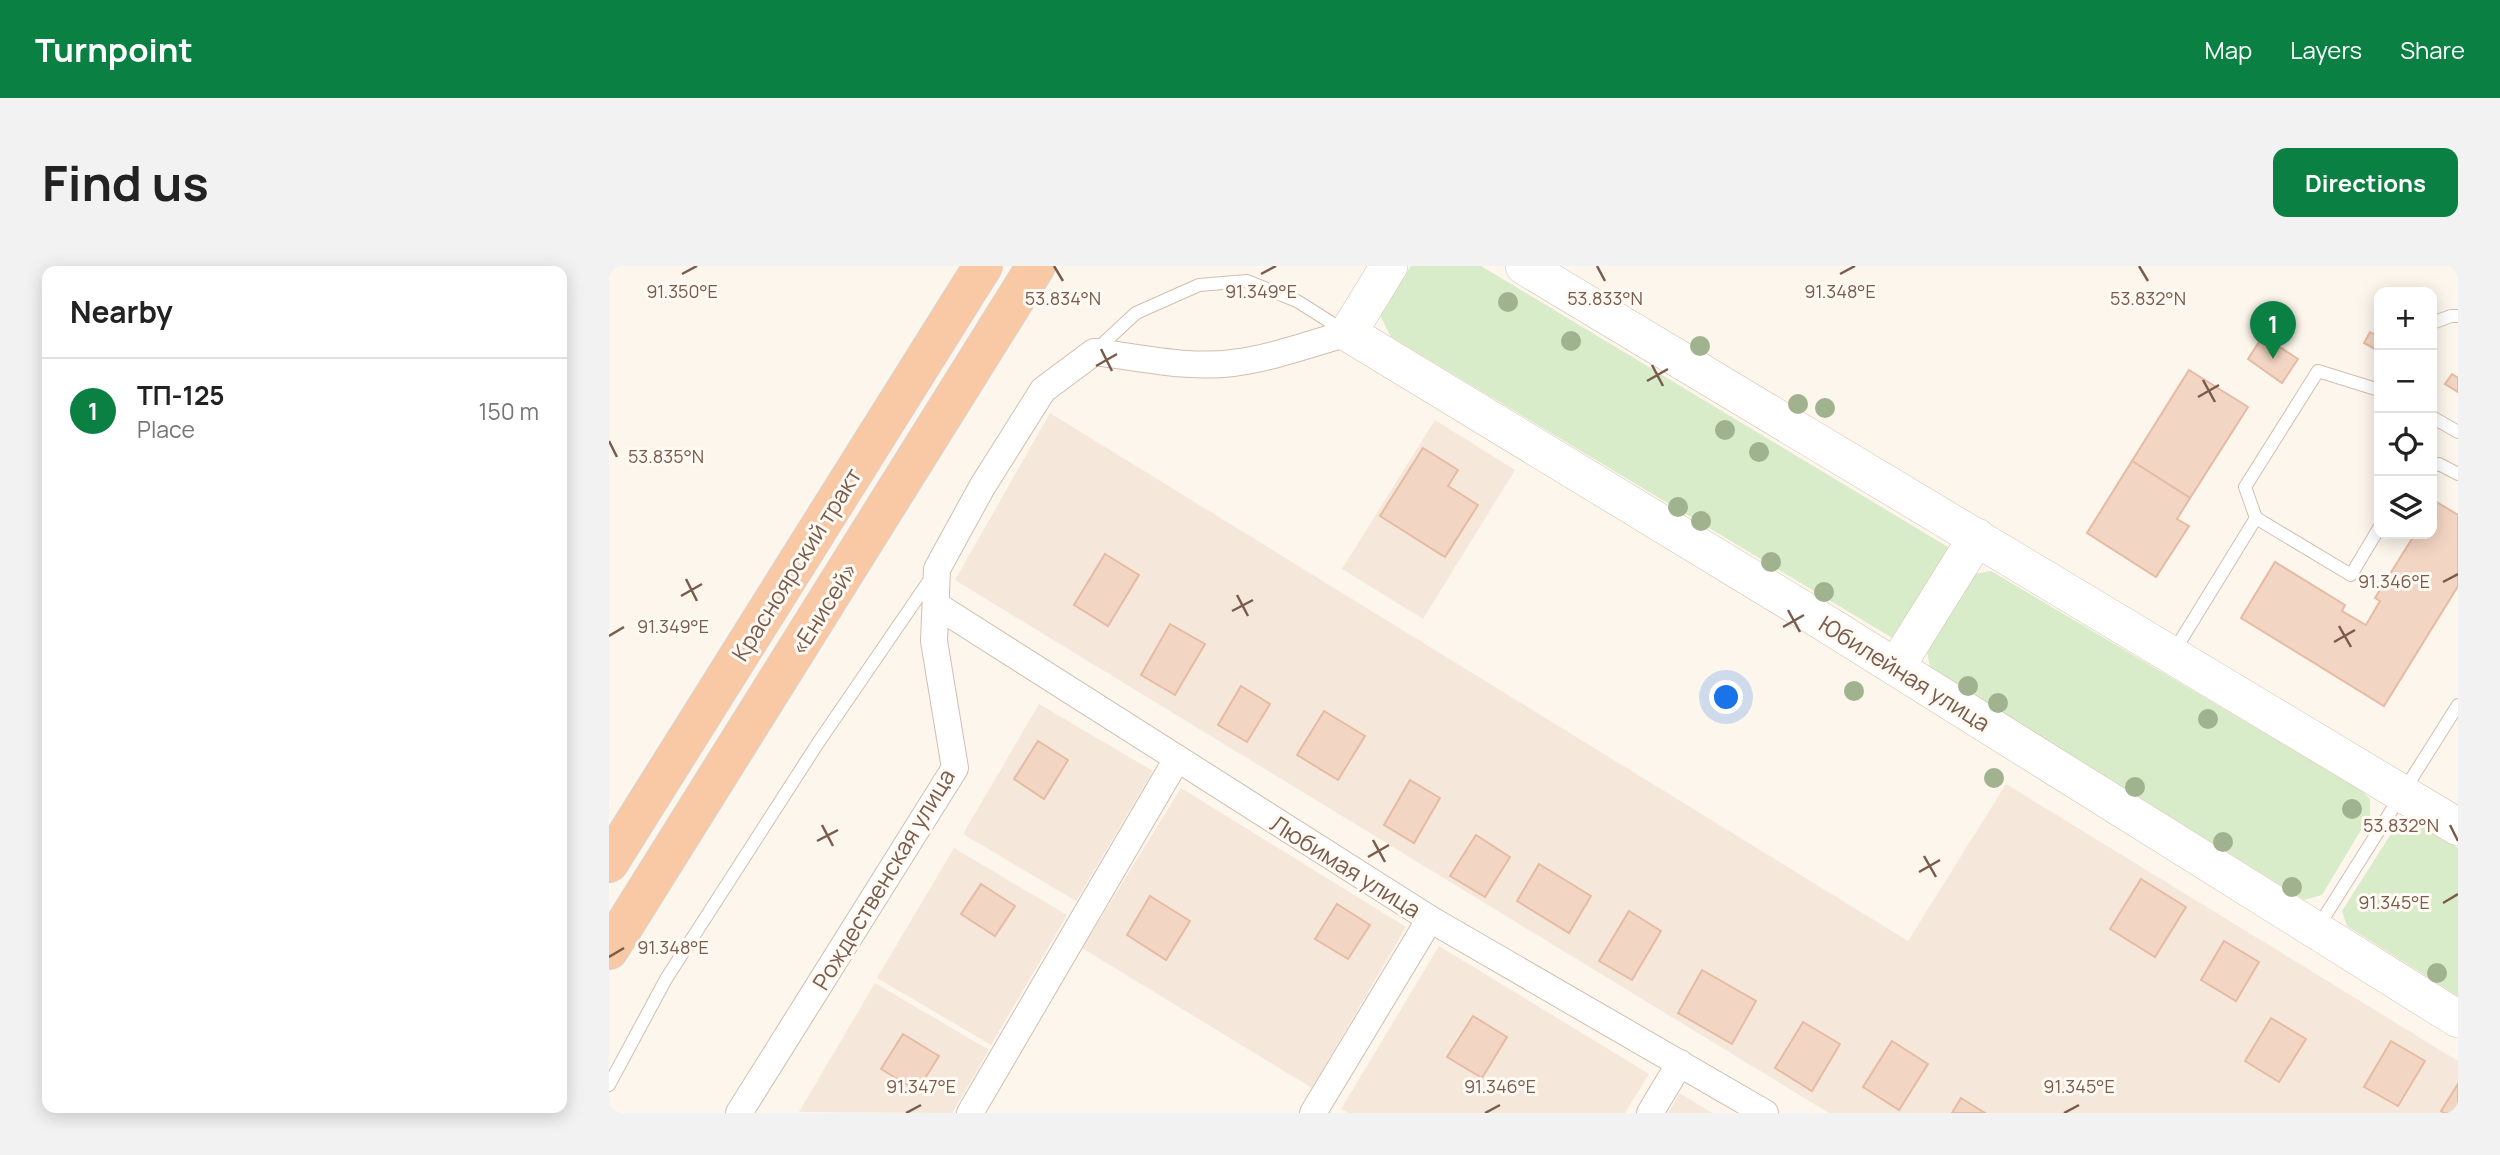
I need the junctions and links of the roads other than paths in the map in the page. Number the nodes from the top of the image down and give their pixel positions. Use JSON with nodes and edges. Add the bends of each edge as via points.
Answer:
{"nodes":[{"id":1,"x":983,"y":266,"type":"edge"},
{"id":2,"x":1036,"y":266,"type":"edge"},
{"id":3,"x":1389,"y":266,"type":"edge"},
{"id":4,"x":1524,"y":266,"type":"edge"},
{"id":5,"x":2458,"y":316,"type":"edge"},
{"id":6,"x":2437,"y":321,"type":"edge"},
{"id":7,"x":1348,"y":333,"type":"junction"},
{"id":8,"x":1094,"y":352,"type":"junction"},
{"id":9,"x":2374,"y":388,"type":"edge"},
{"id":10,"x":2437,"y":419,"type":"edge"},
{"id":11,"x":2458,"y":432,"type":"edge"},
{"id":12,"x":2437,"y":465,"type":"edge"},
{"id":13,"x":2458,"y":474,"type":"edge"},
{"id":14,"x":2256,"y":518,"type":"junction"},
{"id":15,"x":2374,"y":536,"type":"edge"},
{"id":16,"x":1977,"y":537,"type":"junction"},
{"id":17,"x":937,"y":569,"type":"junction"},
{"id":18,"x":936,"y":605,"type":"junction"},
{"id":19,"x":2171,"y":656,"type":"junction"},
{"id":20,"x":1896,"y":667,"type":"junction"},
{"id":21,"x":2458,"y":705,"type":"edge"},
{"id":22,"x":1177,"y":759,"type":"junction"},
{"id":23,"x":2402,"y":792,"type":"junction"},
{"id":24,"x":2458,"y":827,"type":"edge"},
{"id":25,"x":609,"y":863,"type":"edge"},
{"id":26,"x":1430,"y":919,"type":"junction"},
{"id":27,"x":2315,"y":931,"type":"junction"},
{"id":28,"x":609,"y":950,"type":"edge"},
{"id":29,"x":2458,"y":1019,"type":"edge"},
{"id":30,"x":1680,"y":1063,"type":"junction"},
{"id":31,"x":609,"y":1085,"type":"edge"},
{"id":32,"x":739,"y":1113,"type":"edge"},
{"id":33,"x":970,"y":1113,"type":"edge"},
{"id":34,"x":1313,"y":1113,"type":"edge"},
{"id":35,"x":1650,"y":1113,"type":"edge"},
{"id":36,"x":1765,"y":1113,"type":"edge"}],
"edges":[{"from":1,"to":25,"type":"highway","name":"Красноярский тракт"},
{"from":2,"to":28,"type":"highway","name":"«Енисей»"},
{"from":3,"to":7,"type":"main road"},
{"from":4,"to":16,"type":"main road"},
{"from":5,"to":6,"type":"lane"},
{"from":7,"to":8,"type":"street","via":[[1232,363],[1194,364]]},
{"from":7,"to":8,"type":"lane","via":[[1297,301],[1247,281],[1199,285],[1136,313]]},
{"from":7,"to":20,"type":"main road","name":"Юбилейная улица"},
{"from":8,"to":17,"type":"street","name":"Рождественская улица","via":[[1043,390]]},
{"from":9,"to":14,"type":"lane","via":[[2318,371],[2245,487]]},
{"from":10,"to":11,"type":"lane"},
{"from":12,"to":13,"type":"lane"},
{"from":14,"to":15,"type":"lane","via":[[2351,575]]},
{"from":14,"to":19,"type":"lane"},
{"from":16,"to":19,"type":"main road"},
{"from":16,"to":20,"type":"main road"},
{"from":17,"to":18,"type":"street","name":"Рождественская улица"},
{"from":17,"to":31,"type":"lane","via":[[666,979]]},
{"from":18,"to":22,"type":"street","name":"Любимая улица"},
{"from":18,"to":32,"type":"street","name":"Рождественская улица","via":[[935,641],[955,768]]},
{"from":19,"to":23,"type":"main road"},
{"from":20,"to":27,"type":"main road","name":"Юбилейная улица"},
{"from":21,"to":23,"type":"lane"},
{"from":22,"to":26,"type":"street","name":"Любимая улица"},
{"from":22,"to":33,"type":"street"},
{"from":23,"to":24,"type":"main road"},
{"from":23,"to":27,"type":"lane"},
{"from":26,"to":30,"type":"street","name":"Любимая улица"},
{"from":26,"to":34,"type":"street"},
{"from":27,"to":29,"type":"main road","name":"Юбилейная улица"},
{"from":30,"to":35,"type":"street"},
{"from":30,"to":36,"type":"street","name":"Любимая улица"}]}
